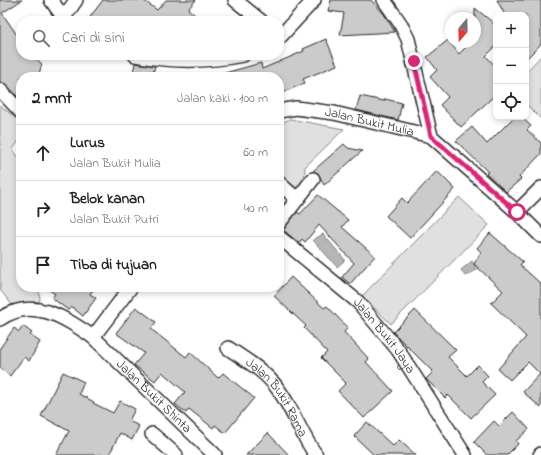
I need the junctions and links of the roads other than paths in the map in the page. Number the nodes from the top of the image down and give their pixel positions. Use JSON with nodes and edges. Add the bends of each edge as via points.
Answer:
{"nodes":[{"id":1,"x":51,"y":0,"type":"edge"},
{"id":2,"x":76,"y":0,"type":"edge"},
{"id":3,"x":235,"y":0,"type":"edge"},
{"id":4,"x":314,"y":0,"type":"edge"},
{"id":5,"x":384,"y":0,"type":"edge"},
{"id":6,"x":61,"y":16,"type":"edge"},
{"id":7,"x":66,"y":16,"type":"edge"},
{"id":8,"x":255,"y":16,"type":"edge"},
{"id":9,"x":284,"y":32,"type":"edge"},
{"id":10,"x":162,"y":60,"type":"edge"},
{"id":11,"x":206,"y":60,"type":"edge"},
{"id":12,"x":0,"y":90,"type":"edge"},
{"id":13,"x":16,"y":107,"type":"edge"},
{"id":14,"x":284,"y":110,"type":"edge"},
{"id":15,"x":431,"y":136,"type":"junction"},
{"id":16,"x":313,"y":179,"type":"dead end"},
{"id":17,"x":284,"y":187,"type":"edge"},
{"id":18,"x":541,"y":188,"type":"edge"},
{"id":19,"x":297,"y":199,"type":"junction"},
{"id":20,"x":517,"y":212,"type":"junction"},
{"id":21,"x":284,"y":216,"type":"edge"},
{"id":22,"x":541,"y":236,"type":"edge"},
{"id":23,"x":284,"y":241,"type":"edge"},
{"id":24,"x":127,"y":292,"type":"edge"},
{"id":25,"x":0,"y":319,"type":"edge"},
{"id":26,"x":93,"y":337,"type":"junction"},
{"id":27,"x":228,"y":348,"type":"dead end"},
{"id":28,"x":152,"y":434,"type":"dead end"},
{"id":29,"x":176,"y":455,"type":"edge"},
{"id":30,"x":215,"y":455,"type":"edge"},
{"id":31,"x":316,"y":455,"type":"edge"},
{"id":32,"x":465,"y":455,"type":"edge"}],
"edges":[{"from":1,"to":6,"type":"street"},
{"from":2,"to":7,"type":"street"},
{"from":3,"to":8,"type":"street"},
{"from":4,"to":9,"type":"street"},
{"from":5,"to":15,"type":"street","via":[[408,40]]},
{"from":10,"to":11,"type":"street"},
{"from":12,"to":13,"type":"street"},
{"from":14,"to":15,"type":"street","name":"Jalan Bukit Mulia","via":[[296,108],[334,113]]},
{"from":15,"to":20,"type":"street","name":"Jalan Bukit Mulia"},
{"from":16,"to":19,"type":"street"},
{"from":17,"to":19,"type":"street"},
{"from":18,"to":20,"type":"street"},
{"from":19,"to":21,"type":"street"},
{"from":20,"to":22,"type":"street","name":"Jalan Bukit Mulia"},
{"from":23,"to":32,"type":"street","name":"Jalan Bukit Jaya","via":[[358,302],[398,350]]},
{"from":24,"to":26,"type":"street"},
{"from":25,"to":26,"type":"street","name":"Jalan Bukit Shinta","via":[[24,309],[44,309],[64,317]]},
{"from":26,"to":30,"type":"street","name":"Jalan Bukit Shinta"},
{"from":27,"to":31,"type":"street","name":"Jalan Bukit Rama","via":[[261,370],[278,389]]},
{"from":28,"to":29,"type":"street"}]}
